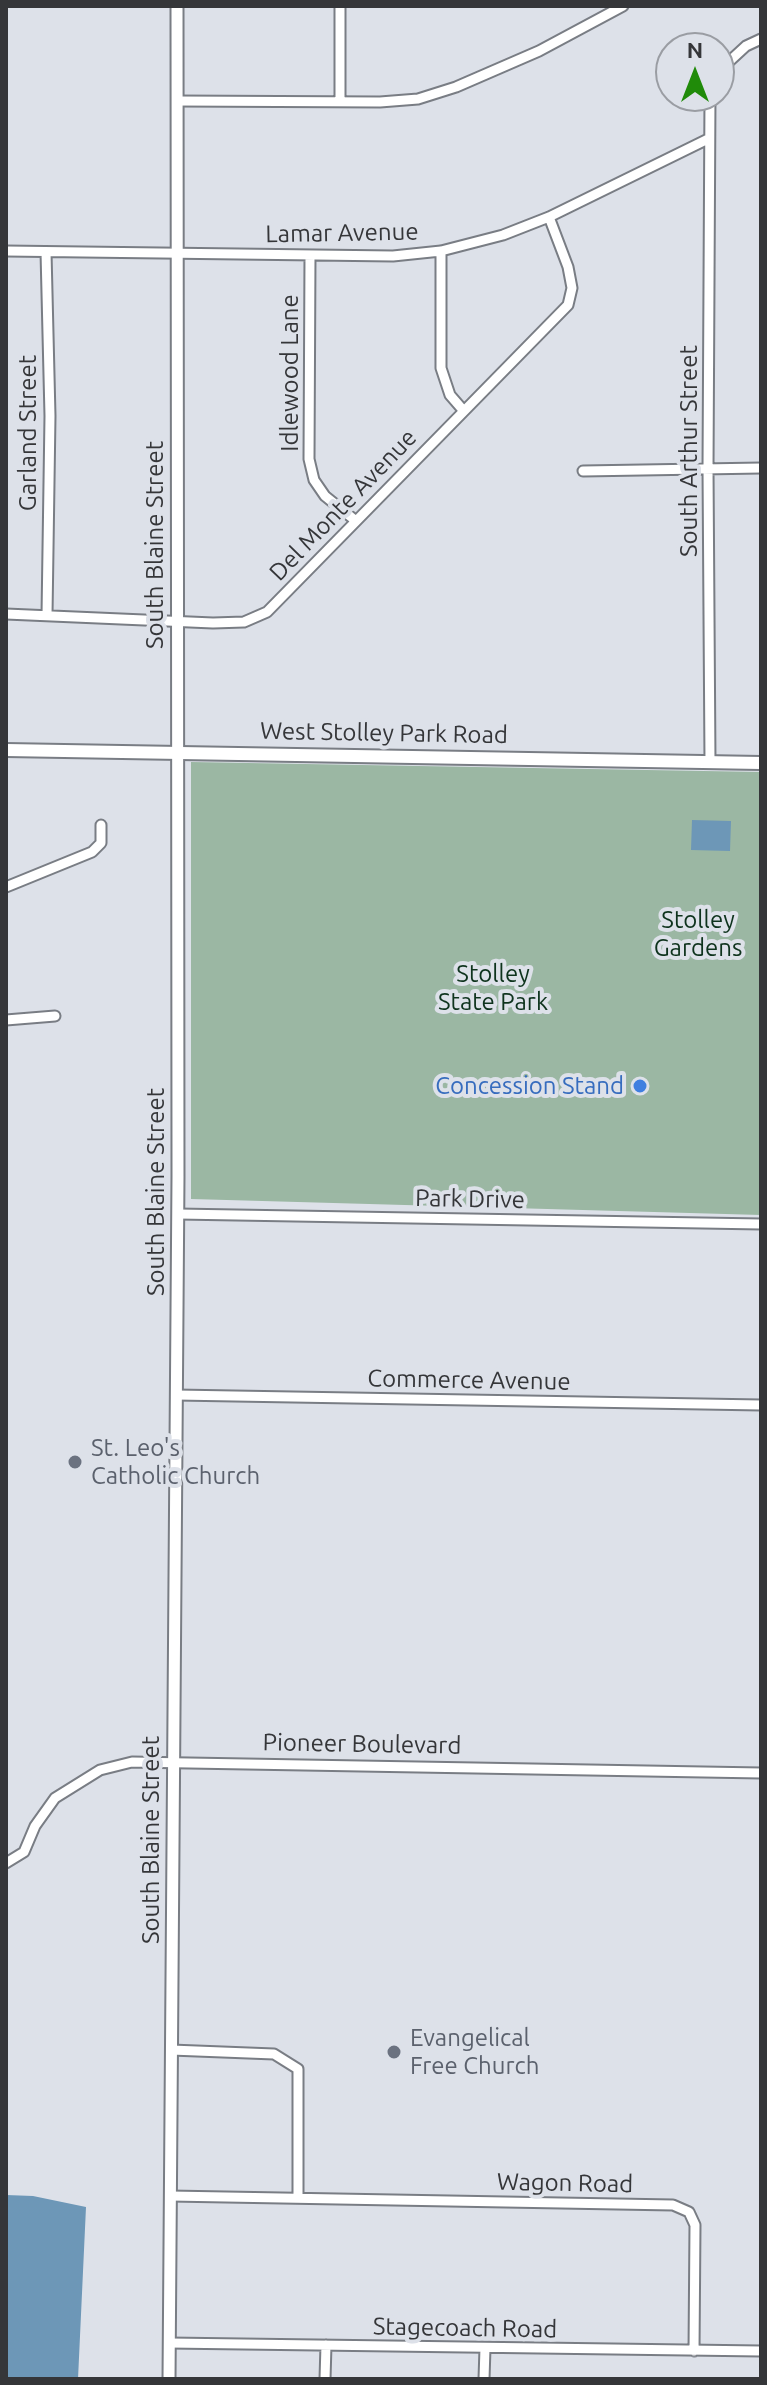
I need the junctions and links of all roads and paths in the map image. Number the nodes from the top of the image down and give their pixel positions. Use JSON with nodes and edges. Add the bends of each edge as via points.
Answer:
{"nodes":[{"id":1,"x":177,"y":6,"type":"edge"},
{"id":2,"x":340,"y":6,"type":"edge"},
{"id":3,"x":623,"y":6,"type":"edge"},
{"id":4,"x":761,"y":39,"type":"edge"},
{"id":5,"x":735,"y":56,"type":"edge"},
{"id":6,"x":177,"y":101,"type":"junction"},
{"id":7,"x":340,"y":101,"type":"junction"},
{"id":8,"x":709,"y":112,"type":"edge"},
{"id":9,"x":708,"y":139,"type":"junction"},
{"id":10,"x":549,"y":217,"type":"junction"},
{"id":11,"x":6,"y":251,"type":"edge"},
{"id":12,"x":441,"y":251,"type":"junction"},
{"id":13,"x":46,"y":252,"type":"junction"},
{"id":14,"x":177,"y":253,"type":"junction"},
{"id":15,"x":310,"y":256,"type":"junction"},
{"id":16,"x":463,"y":410,"type":"junction"},
{"id":17,"x":708,"y":468,"type":"junction"},
{"id":18,"x":761,"y":468,"type":"edge"},
{"id":19,"x":583,"y":471,"type":"dead end"},
{"id":20,"x":356,"y":521,"type":"junction"},
{"id":21,"x":6,"y":614,"type":"edge"},
{"id":22,"x":47,"y":615,"type":"junction"},
{"id":23,"x":177,"y":620,"type":"junction"},
{"id":24,"x":6,"y":750,"type":"edge"},
{"id":25,"x":177,"y":753,"type":"junction"},
{"id":26,"x":710,"y":762,"type":"junction"},
{"id":27,"x":761,"y":763,"type":"edge"},
{"id":28,"x":101,"y":825,"type":"dead end"},
{"id":29,"x":6,"y":887,"type":"edge"},
{"id":30,"x":55,"y":1016,"type":"dead end"},
{"id":31,"x":6,"y":1020,"type":"edge"},
{"id":32,"x":178,"y":1214,"type":"junction"},
{"id":33,"x":761,"y":1224,"type":"edge"},
{"id":34,"x":176,"y":1395,"type":"junction"},
{"id":35,"x":761,"y":1405,"type":"edge"},
{"id":36,"x":173,"y":1762,"type":"junction"},
{"id":37,"x":761,"y":1773,"type":"edge"},
{"id":38,"x":6,"y":1863,"type":"edge"},
{"id":39,"x":171,"y":2050,"type":"junction"},
{"id":40,"x":170,"y":2196,"type":"junction"},
{"id":41,"x":298,"y":2198,"type":"junction"},
{"id":42,"x":169,"y":2343,"type":"junction"},
{"id":43,"x":326,"y":2345,"type":"junction"},
{"id":44,"x":485,"y":2348,"type":"junction"},
{"id":45,"x":694,"y":2351,"type":"junction"},
{"id":46,"x":761,"y":2351,"type":"edge"},
{"id":47,"x":169,"y":2379,"type":"edge"},
{"id":48,"x":325,"y":2379,"type":"edge"},
{"id":49,"x":484,"y":2379,"type":"edge"}],
"edges":[{"from":1,"to":6,"type":"street","name":"South Blaine Street"},
{"from":2,"to":7,"type":"street"},
{"from":3,"to":7,"type":"street","via":[[456,87],[418,99]]},
{"from":4,"to":5,"type":"street"},
{"from":6,"to":7,"type":"street"},
{"from":6,"to":14,"type":"street","name":"South Blaine Street"},
{"from":8,"to":9,"type":"street"},
{"from":9,"to":10,"type":"street","name":"Lamar Avenue"},
{"from":9,"to":17,"type":"street","name":"South Arthur Street"},
{"from":10,"to":12,"type":"street","name":"Lamar Avenue"},
{"from":10,"to":16,"type":"street","name":"Del Monte Avenue","via":[[568,267],[568,305]]},
{"from":11,"to":13,"type":"street","name":"Lamar Avenue"},
{"from":12,"to":15,"type":"street","name":"Lamar Avenue"},
{"from":12,"to":16,"type":"street","via":[[441,368],[450,395]]},
{"from":13,"to":14,"type":"street","name":"Lamar Avenue"},
{"from":13,"to":22,"type":"street","name":"Garland Street"},
{"from":14,"to":15,"type":"street","name":"Lamar Avenue"},
{"from":14,"to":23,"type":"street","name":"South Blaine Street"},
{"from":15,"to":20,"type":"street","name":"Idlewood Lane","via":[[309,459],[325,496]]},
{"from":16,"to":20,"type":"street","name":"Del Monte Avenue"},
{"from":17,"to":18,"type":"street"},
{"from":17,"to":19,"type":"street"},
{"from":17,"to":26,"type":"street","name":"South Arthur Street"},
{"from":20,"to":23,"type":"street","name":"Del Monte Avenue","via":[[267,612],[244,622]]},
{"from":21,"to":22,"type":"street","name":"Del Monte Avenue"},
{"from":22,"to":23,"type":"street","name":"Del Monte Avenue"},
{"from":23,"to":25,"type":"street","name":"South Blaine Street"},
{"from":24,"to":25,"type":"main road","name":"West Stolley Park Road"},
{"from":25,"to":26,"type":"main road","name":"West Stolley Park Road"},
{"from":25,"to":32,"type":"street","name":"South Blaine Street"},
{"from":26,"to":27,"type":"main road","name":"West Stolley Park Road"},
{"from":28,"to":29,"type":"street","via":[[101,843],[92,852]]},
{"from":30,"to":31,"type":"street"},
{"from":32,"to":33,"type":"street","name":"Park Drive"},
{"from":32,"to":34,"type":"street","name":"South Blaine Street"},
{"from":34,"to":35,"type":"street","name":"Commerce Avenue"},
{"from":34,"to":36,"type":"street","name":"South Blaine Street"},
{"from":36,"to":37,"type":"street","name":"Pioneer Boulevard"},
{"from":36,"to":38,"type":"street","name":"Pioneer Boulevard","via":[[132,1762],[76,1783],[55,1798],[24,1852]]},
{"from":36,"to":39,"type":"street","name":"South Blaine Street"},
{"from":39,"to":40,"type":"street","name":"South Blaine Street"},
{"from":39,"to":41,"type":"street","via":[[274,2054],[298,2069]]},
{"from":40,"to":41,"type":"street","name":"Wagon Road"},
{"from":40,"to":42,"type":"street","name":"South Blaine Street"},
{"from":41,"to":45,"type":"street","name":"Wagon Road","via":[[673,2205],[689,2212],[695,2225]]},
{"from":42,"to":43,"type":"street","name":"Stagecoach Road"},
{"from":42,"to":47,"type":"street","name":"South Blaine Street"},
{"from":43,"to":44,"type":"street","name":"Stagecoach Road"},
{"from":43,"to":48,"type":"street"},
{"from":44,"to":45,"type":"street","name":"Stagecoach Road"},
{"from":44,"to":49,"type":"street"},
{"from":45,"to":46,"type":"street","name":"Stagecoach Road"}]}
